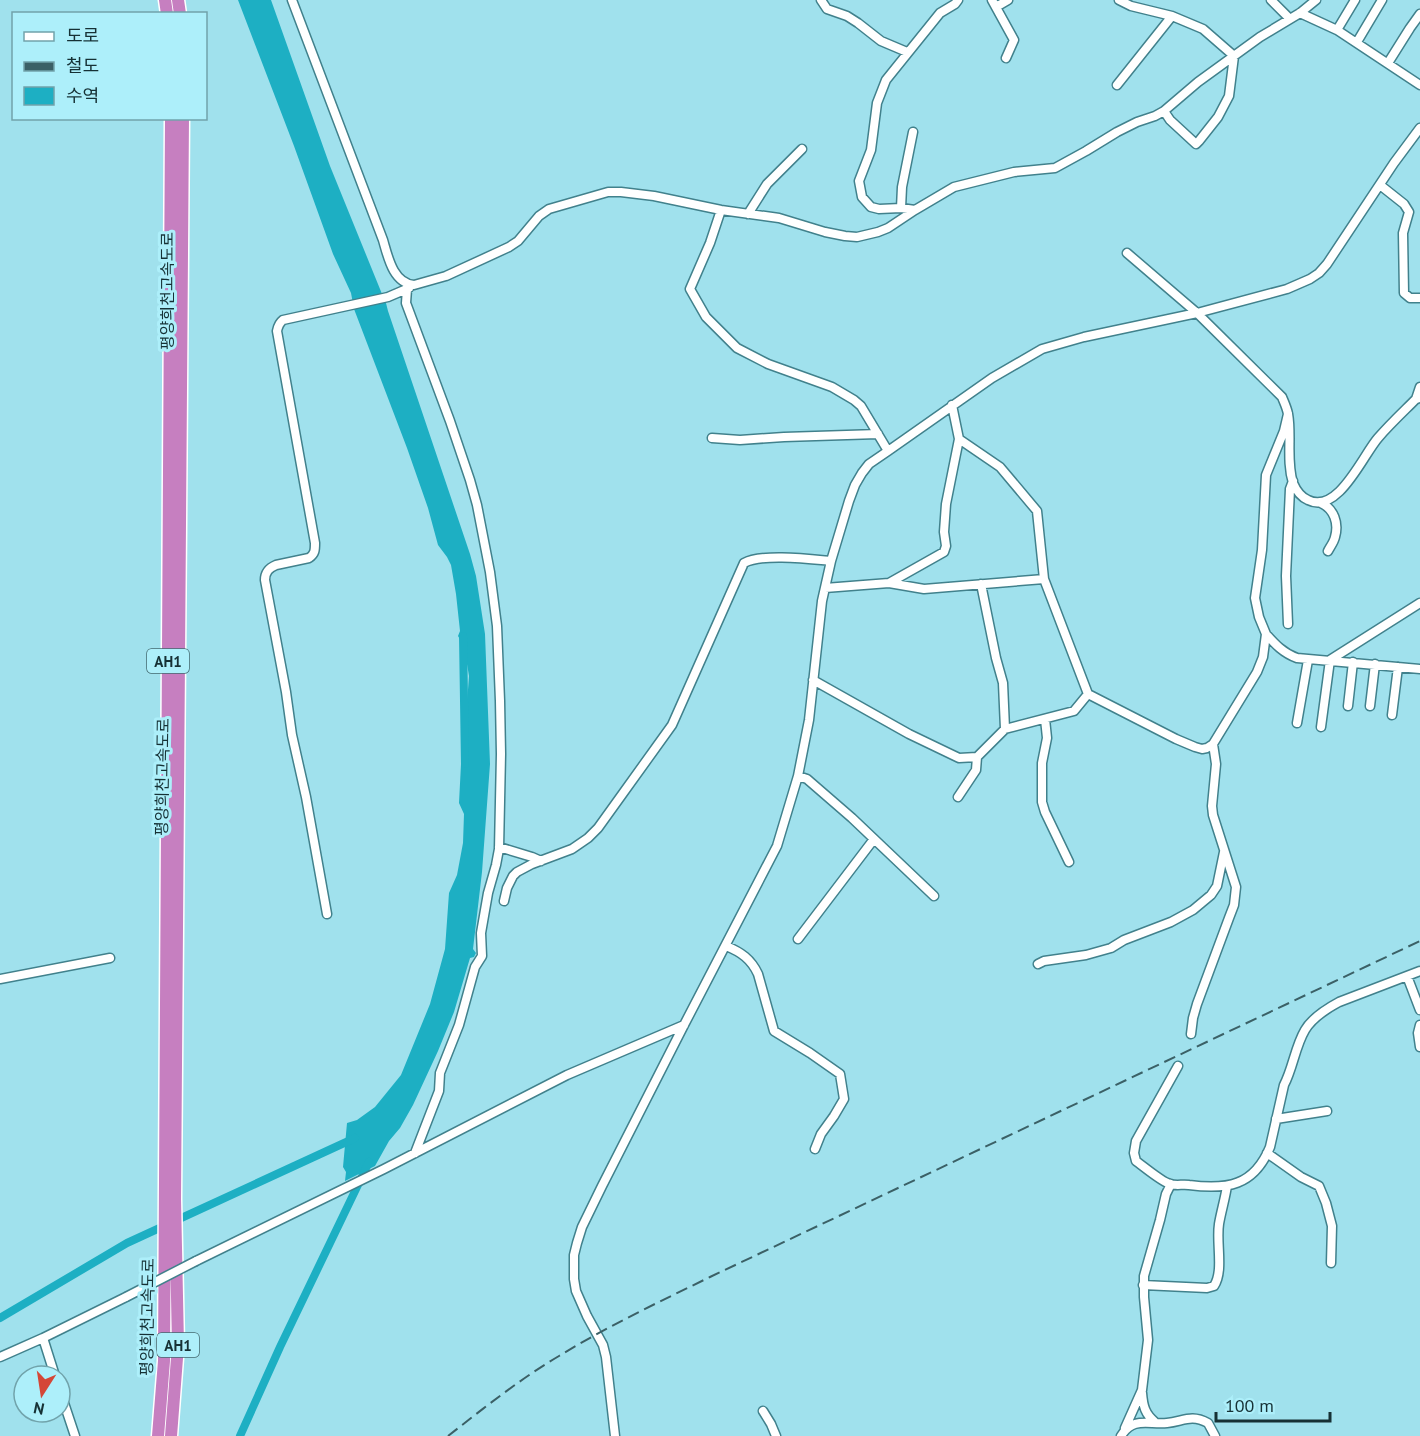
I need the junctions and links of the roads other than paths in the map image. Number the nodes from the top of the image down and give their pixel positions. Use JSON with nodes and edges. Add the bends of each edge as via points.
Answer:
{"nodes":[{"id":1,"x":292,"y":0,"type":"edge"},
{"id":2,"x":821,"y":0,"type":"edge"},
{"id":3,"x":958,"y":0,"type":"edge"},
{"id":4,"x":1008,"y":0,"type":"edge"},
{"id":5,"x":1119,"y":0,"type":"edge"},
{"id":6,"x":1271,"y":0,"type":"edge"},
{"id":7,"x":1316,"y":0,"type":"edge"},
{"id":8,"x":1355,"y":0,"type":"edge"},
{"id":9,"x":1382,"y":0,"type":"edge"},
{"id":10,"x":994,"y":3,"type":"edge"},
{"id":11,"x":1300,"y":13,"type":"junction"},
{"id":12,"x":1420,"y":14,"type":"edge"},
{"id":13,"x":1172,"y":15,"type":"junction"},
{"id":14,"x":1288,"y":18,"type":"junction"},
{"id":15,"x":1337,"y":30,"type":"junction"},
{"id":16,"x":1357,"y":42,"type":"junction"},
{"id":17,"x":907,"y":52,"type":"junction"},
{"id":18,"x":1234,"y":56,"type":"junction"},
{"id":19,"x":1006,"y":58,"type":"dead end"},
{"id":20,"x":1388,"y":63,"type":"junction"},
{"id":21,"x":1116,"y":85,"type":"dead end"},
{"id":22,"x":1420,"y":85,"type":"edge"},
{"id":23,"x":1164,"y":111,"type":"junction"},
{"id":24,"x":171,"y":120,"type":"edge"},
{"id":25,"x":183,"y":120,"type":"edge"},
{"id":26,"x":1420,"y":128,"type":"edge"},
{"id":27,"x":913,"y":132,"type":"dead end"},
{"id":28,"x":802,"y":148,"type":"dead end"},
{"id":29,"x":1380,"y":185,"type":"junction"},
{"id":30,"x":901,"y":208,"type":"junction"},
{"id":31,"x":721,"y":210,"type":"junction"},
{"id":32,"x":915,"y":210,"type":"junction"},
{"id":33,"x":748,"y":214,"type":"junction"},
{"id":34,"x":1127,"y":254,"type":"dead end"},
{"id":35,"x":411,"y":287,"type":"junction"},
{"id":36,"x":1420,"y":298,"type":"edge"},
{"id":37,"x":1197,"y":313,"type":"junction"},
{"id":38,"x":1420,"y":387,"type":"edge"},
{"id":39,"x":1418,"y":398,"type":"edge"},
{"id":40,"x":952,"y":405,"type":"junction"},
{"id":41,"x":1288,"y":414,"type":"junction"},
{"id":42,"x":878,"y":434,"type":"junction"},
{"id":43,"x":712,"y":438,"type":"dead end"},
{"id":44,"x":959,"y":439,"type":"junction"},
{"id":45,"x":888,"y":451,"type":"junction"},
{"id":46,"x":1293,"y":481,"type":"junction"},
{"id":47,"x":1321,"y":503,"type":"junction"},
{"id":48,"x":1328,"y":551,"type":"dead end"},
{"id":49,"x":831,"y":561,"type":"junction"},
{"id":50,"x":1044,"y":579,"type":"junction"},
{"id":51,"x":889,"y":583,"type":"junction"},
{"id":52,"x":981,"y":584,"type":"junction"},
{"id":53,"x":825,"y":588,"type":"junction"},
{"id":54,"x":1420,"y":603,"type":"edge"},
{"id":55,"x":1288,"y":624,"type":"dead end"},
{"id":56,"x":1266,"y":634,"type":"junction"},
{"id":57,"x":1308,"y":660,"type":"junction"},
{"id":58,"x":1330,"y":660,"type":"junction"},
{"id":59,"x":1353,"y":662,"type":"junction"},
{"id":60,"x":1375,"y":664,"type":"junction"},
{"id":61,"x":1398,"y":667,"type":"junction"},
{"id":62,"x":1420,"y":668,"type":"edge"},
{"id":63,"x":813,"y":680,"type":"junction"},
{"id":64,"x":1088,"y":694,"type":"junction"},
{"id":65,"x":1348,"y":706,"type":"dead end"},
{"id":66,"x":1370,"y":706,"type":"dead end"},
{"id":67,"x":1392,"y":715,"type":"dead end"},
{"id":68,"x":1045,"y":719,"type":"junction"},
{"id":69,"x":1297,"y":723,"type":"dead end"},
{"id":70,"x":1322,"y":727,"type":"dead end"},
{"id":71,"x":1005,"y":729,"type":"junction"},
{"id":72,"x":1213,"y":744,"type":"junction"},
{"id":73,"x":977,"y":757,"type":"junction"},
{"id":74,"x":798,"y":776,"type":"junction"},
{"id":75,"x":958,"y":797,"type":"dead end"},
{"id":76,"x":874,"y":839,"type":"junction"},
{"id":77,"x":499,"y":847,"type":"junction"},
{"id":78,"x":1225,"y":852,"type":"junction"},
{"id":79,"x":541,"y":861,"type":"junction"},
{"id":80,"x":1069,"y":862,"type":"dead end"},
{"id":81,"x":934,"y":896,"type":"dead end"},
{"id":82,"x":504,"y":902,"type":"dead end"},
{"id":83,"x":327,"y":914,"type":"dead end"},
{"id":84,"x":798,"y":939,"type":"dead end"},
{"id":85,"x":726,"y":946,"type":"junction"},
{"id":86,"x":110,"y":958,"type":"dead end"},
{"id":87,"x":1038,"y":964,"type":"dead end"},
{"id":88,"x":1420,"y":971,"type":"edge"},
{"id":89,"x":1407,"y":976,"type":"junction"},
{"id":90,"x":0,"y":979,"type":"edge"},
{"id":91,"x":1420,"y":1010,"type":"edge"},
{"id":92,"x":684,"y":1025,"type":"junction"},
{"id":93,"x":1420,"y":1025,"type":"edge"},
{"id":94,"x":1191,"y":1034,"type":"dead end"},
{"id":95,"x":1420,"y":1047,"type":"edge"},
{"id":96,"x":1178,"y":1066,"type":"dead end"},
{"id":97,"x":1327,"y":1112,"type":"dead end"},
{"id":98,"x":1276,"y":1119,"type":"junction"},
{"id":99,"x":815,"y":1149,"type":"dead end"},
{"id":100,"x":415,"y":1153,"type":"junction"},
{"id":101,"x":1267,"y":1153,"type":"junction"},
{"id":102,"x":1171,"y":1184,"type":"junction"},
{"id":103,"x":1227,"y":1186,"type":"junction"},
{"id":104,"x":170,"y":1201,"type":"junction"},
{"id":105,"x":1331,"y":1263,"type":"dead end"},
{"id":106,"x":1143,"y":1285,"type":"junction"},
{"id":107,"x":43,"y":1338,"type":"junction"},
{"id":108,"x":0,"y":1358,"type":"edge"},
{"id":109,"x":51,"y":1364,"type":"edge"},
{"id":110,"x":1142,"y":1389,"type":"junction"},
{"id":111,"x":763,"y":1411,"type":"dead end"},
{"id":112,"x":1155,"y":1422,"type":"junction"},
{"id":113,"x":1123,"y":1432,"type":"edge"},
{"id":114,"x":158,"y":1436,"type":"edge"},
{"id":115,"x":171,"y":1436,"type":"edge"},
{"id":116,"x":615,"y":1436,"type":"edge"},
{"id":117,"x":776,"y":1436,"type":"edge"},
{"id":118,"x":1215,"y":1436,"type":"edge"}],
"edges":[{"from":1,"to":35,"type":"street","via":[[391,265]]},
{"from":2,"to":17,"type":"street","via":[[827,9],[847,16],[881,41]]},
{"from":3,"to":17,"type":"street","via":[[940,13]]},
{"from":4,"to":10,"type":"street"},
{"from":5,"to":13,"type":"street"},
{"from":6,"to":14,"type":"street"},
{"from":7,"to":11,"type":"street"},
{"from":8,"to":15,"type":"street"},
{"from":9,"to":16,"type":"street"},
{"from":10,"to":19,"type":"street","via":[[1014,40]]},
{"from":11,"to":14,"type":"street"},
{"from":11,"to":15,"type":"street"},
{"from":12,"to":20,"type":"street"},
{"from":13,"to":18,"type":"street","via":[[1203,29]]},
{"from":13,"to":21,"type":"street"},
{"from":14,"to":18,"type":"street"},
{"from":15,"to":16,"type":"street"},
{"from":16,"to":20,"type":"street"},
{"from":17,"to":30,"type":"street","via":[[880,92],[871,150],[859,181],[862,197],[871,207]]},
{"from":18,"to":23,"type":"street"},
{"from":18,"to":23,"type":"street","via":[[1229,96],[1196,144]]},
{"from":20,"to":22,"type":"street"},
{"from":23,"to":32,"type":"street","via":[[1117,132],[1055,168],[1014,172],[954,187]]},
{"from":24,"to":104,"type":"highway","name":"평양희천고속도로","number":"AH1"},
{"from":25,"to":104,"type":"highway","name":"평양희천고속도로","number":"AH1"},
{"from":26,"to":29,"type":"street"},
{"from":27,"to":30,"type":"street"},
{"from":28,"to":33,"type":"street","via":[[767,184]]},
{"from":29,"to":36,"type":"street","via":[[1408,212],[1403,233],[1404,293]]},
{"from":29,"to":37,"type":"street","via":[[1319,273],[1287,289]]},
{"from":30,"to":32,"type":"street"},
{"from":31,"to":33,"type":"street"},
{"from":31,"to":35,"type":"street","via":[[621,192],[595,195],[549,209],[509,247],[446,276]]},
{"from":31,"to":42,"type":"street","via":[[690,289],[706,317],[737,348],[854,400]]},
{"from":32,"to":33,"type":"street","via":[[888,228],[857,237]]},
{"from":34,"to":37,"type":"street"},
{"from":35,"to":77,"type":"street","via":[[406,303],[470,480],[490,572],[500,701]]},
{"from":35,"to":83,"type":"street","via":[[388,297],[283,320],[278,327],[315,552],[309,558],[269,568],[265,580]]},
{"from":37,"to":40,"type":"street","via":[[1042,349]]},
{"from":37,"to":41,"type":"street","via":[[1282,397]]},
{"from":38,"to":39,"type":"street"},
{"from":39,"to":47,"type":"street","via":[[1376,439],[1347,484]]},
{"from":40,"to":44,"type":"street"},
{"from":40,"to":45,"type":"street"},
{"from":41,"to":46,"type":"street"},
{"from":41,"to":56,"type":"street","via":[[1266,475],[1255,598]]},
{"from":42,"to":43,"type":"street"},
{"from":42,"to":45,"type":"street"},
{"from":44,"to":50,"type":"street","via":[[1000,467],[1037,512]]},
{"from":44,"to":51,"type":"street","via":[[946,504],[944,552]]},
{"from":45,"to":49,"type":"street","via":[[869,464],[855,485]]},
{"from":46,"to":47,"type":"street","via":[[1304,498]]},
{"from":46,"to":55,"type":"street","via":[[1286,576]]},
{"from":47,"to":48,"type":"street","via":[[1332,510],[1335,522],[1335,537]]},
{"from":49,"to":53,"type":"street"},
{"from":49,"to":79,"type":"street","via":[[769,558],[744,563],[672,725],[588,838],[573,849]]},
{"from":50,"to":52,"type":"street"},
{"from":50,"to":64,"type":"street"},
{"from":51,"to":52,"type":"street","via":[[924,589]]},
{"from":51,"to":53,"type":"street"},
{"from":52,"to":71,"type":"street","via":[[1004,683]]},
{"from":53,"to":63,"type":"street"},
{"from":54,"to":58,"type":"street"},
{"from":56,"to":57,"type":"street","via":[[1289,656]]},
{"from":56,"to":72,"type":"street","via":[[1257,672]]},
{"from":57,"to":58,"type":"street"},
{"from":57,"to":69,"type":"street"},
{"from":58,"to":59,"type":"street"},
{"from":58,"to":70,"type":"street"},
{"from":59,"to":60,"type":"street"},
{"from":59,"to":65,"type":"street"},
{"from":60,"to":61,"type":"street"},
{"from":60,"to":66,"type":"street"},
{"from":61,"to":62,"type":"street"},
{"from":61,"to":67,"type":"street"},
{"from":63,"to":73,"type":"street","via":[[959,758]]},
{"from":63,"to":74,"type":"street"},
{"from":64,"to":68,"type":"street","via":[[1074,711]]},
{"from":64,"to":72,"type":"street","via":[[1195,747]]},
{"from":68,"to":71,"type":"street"},
{"from":68,"to":80,"type":"street","via":[[1042,802]]},
{"from":71,"to":73,"type":"street"},
{"from":72,"to":78,"type":"street","via":[[1213,815]]},
{"from":73,"to":75,"type":"street","via":[[976,770]]},
{"from":74,"to":76,"type":"street","via":[[807,779]]},
{"from":74,"to":85,"type":"street","via":[[777,846]]},
{"from":76,"to":81,"type":"street"},
{"from":76,"to":84,"type":"street"},
{"from":77,"to":79,"type":"street"},
{"from":77,"to":100,"type":"street","via":[[481,933],[482,956],[475,967],[440,1073],[439,1091]]},
{"from":78,"to":87,"type":"street","via":[[1217,886],[1193,910],[1111,948]]},
{"from":78,"to":94,"type":"street","via":[[1236,886],[1234,905],[1197,1004]]},
{"from":79,"to":82,"type":"street","via":[[513,876]]},
{"from":85,"to":92,"type":"street"},
{"from":85,"to":99,"type":"street","via":[[747,957],[754,966],[774,1031],[840,1074],[844,1099]]},
{"from":86,"to":90,"type":"street"},
{"from":88,"to":89,"type":"street"},
{"from":89,"to":91,"type":"street"},
{"from":89,"to":98,"type":"street","via":[[1339,1002],[1310,1023],[1284,1085]]},
{"from":92,"to":100,"type":"street","via":[[567,1075]]},
{"from":92,"to":116,"type":"street","via":[[582,1227],[574,1256],[576,1291],[606,1358]]},
{"from":93,"to":95,"type":"street"},
{"from":96,"to":102,"type":"street","via":[[1135,1147],[1136,1161]]},
{"from":97,"to":98,"type":"street"},
{"from":98,"to":101,"type":"street"},
{"from":100,"to":107,"type":"street","bridge":true},
{"from":101,"to":103,"type":"street","via":[[1249,1176]]},
{"from":101,"to":105,"type":"street","via":[[1319,1186],[1332,1226]]},
{"from":102,"to":103,"type":"street"},
{"from":102,"to":106,"type":"street"},
{"from":103,"to":106,"type":"street","via":[[1219,1225],[1219,1272],[1214,1286]]},
{"from":104,"to":114,"type":"highway","name":"평양희천고속도로","number":"AH1"},
{"from":104,"to":115,"type":"highway","name":"평양희천고속도로","number":"AH1","via":[[176,1254],[178,1345]]},
{"from":106,"to":110,"type":"street","via":[[1148,1340]]},
{"from":107,"to":108,"type":"street"},
{"from":107,"to":109,"type":"street"},
{"from":110,"to":112,"type":"street","via":[[1142,1400]]},
{"from":110,"to":113,"type":"street"},
{"from":111,"to":117,"type":"street"},
{"from":112,"to":113,"type":"street","via":[[1137,1423]]},
{"from":112,"to":118,"type":"street","via":[[1193,1417],[1208,1423]]}]}
